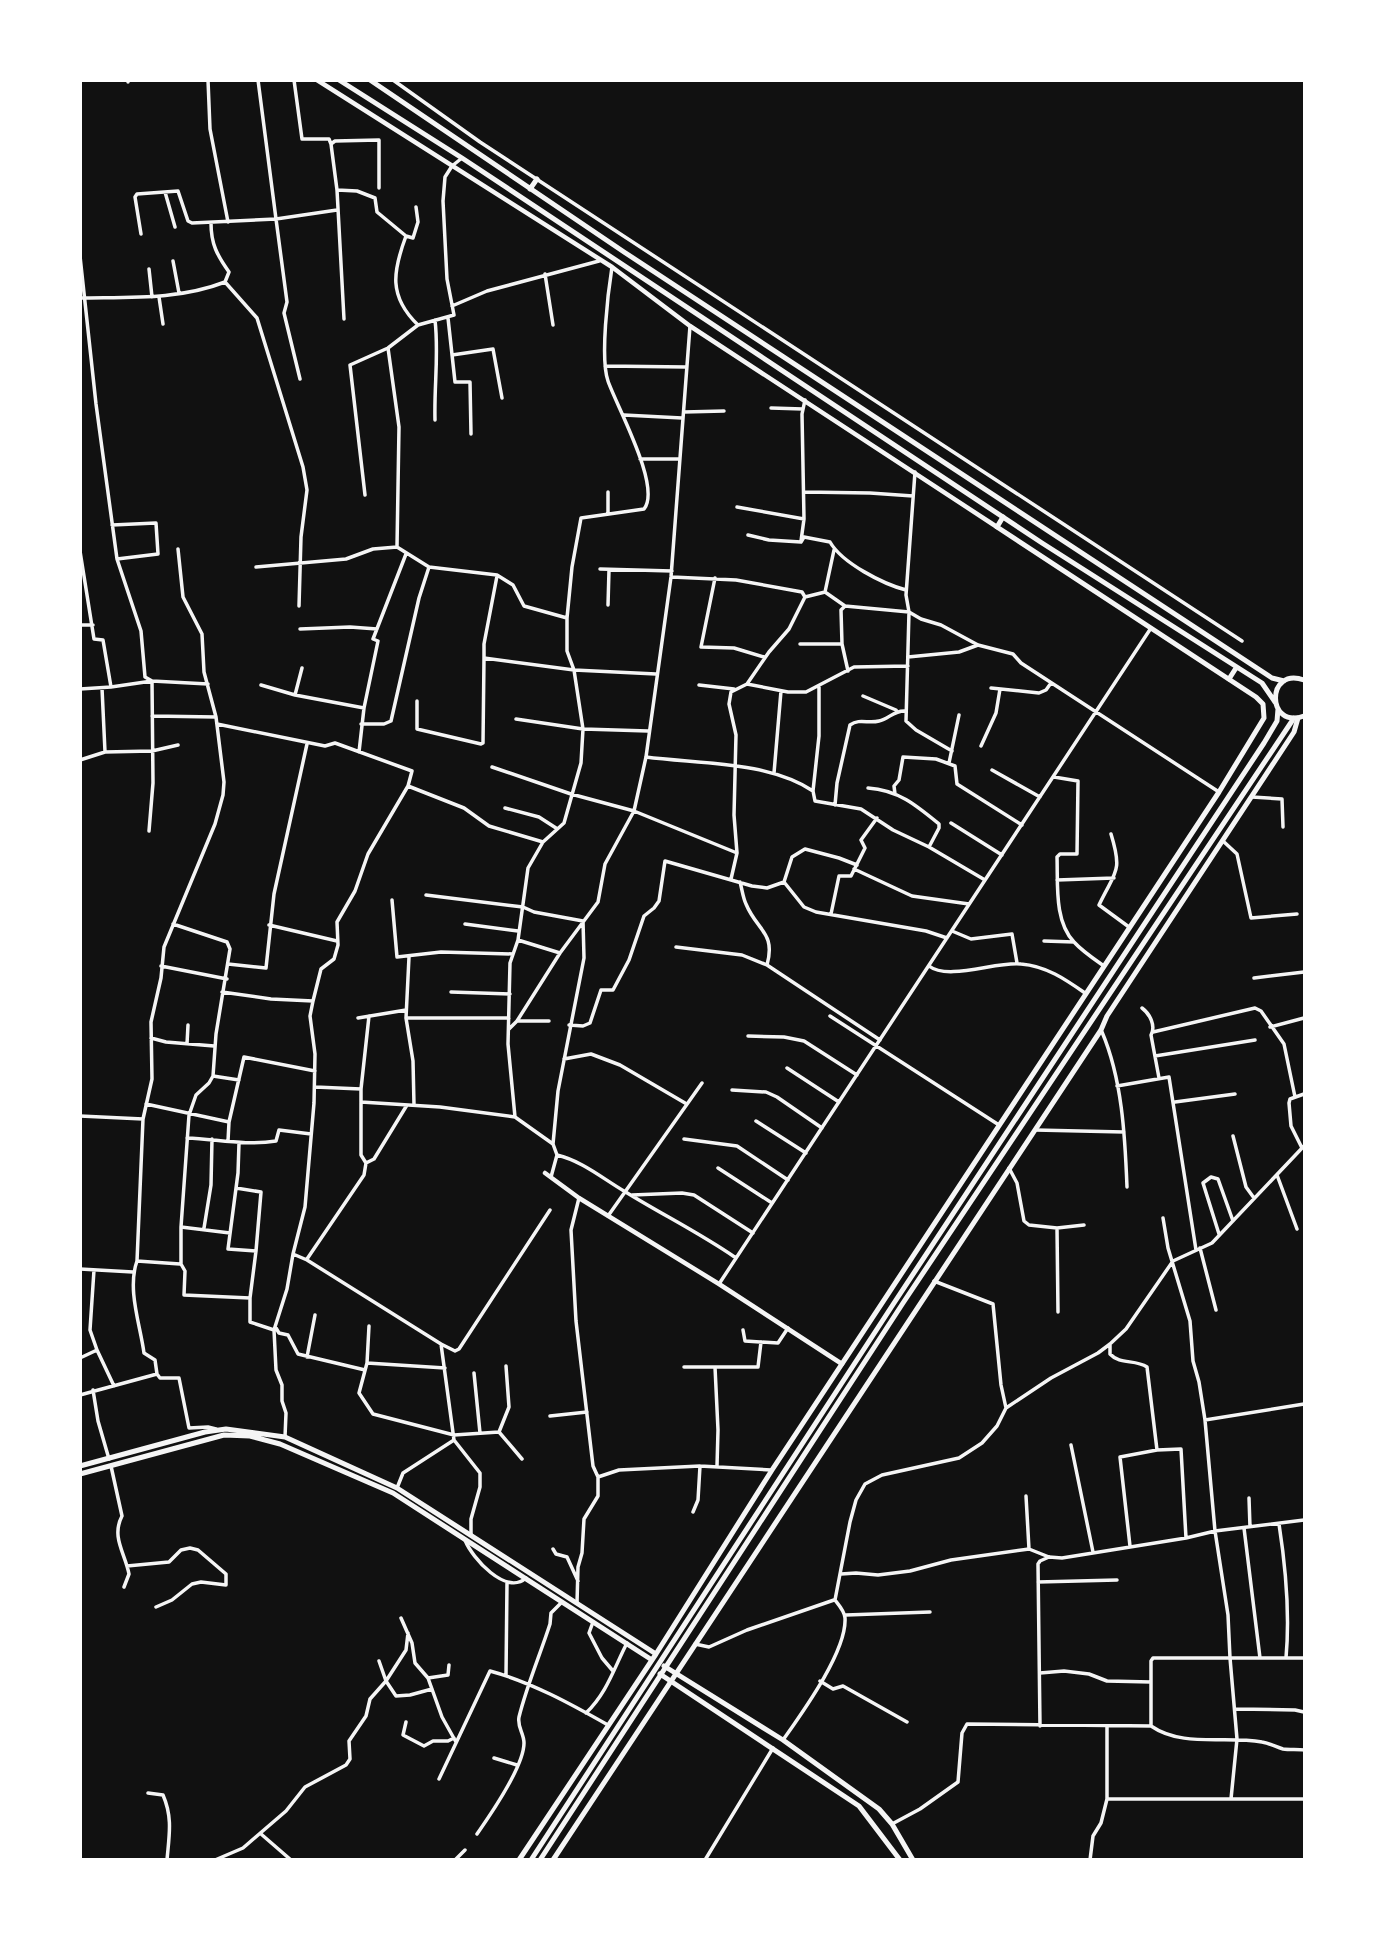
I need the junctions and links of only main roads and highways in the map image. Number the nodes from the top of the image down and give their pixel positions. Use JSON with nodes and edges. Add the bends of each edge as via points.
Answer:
{"nodes":[{"id":1,"x":339,"y":80,"type":"edge"},
{"id":2,"x":370,"y":80,"type":"edge"},
{"id":3,"x":537,"y":179,"type":"road end"},
{"id":4,"x":530,"y":189,"type":"junction"},
{"id":5,"x":624,"y":252,"type":"junction"},
{"id":6,"x":618,"y":263,"type":"junction"},
{"id":7,"x":1003,"y":517,"type":"junction"},
{"id":8,"x":1236,"y":668,"type":"junction"},
{"id":9,"x":1304,"y":678,"type":"edge"},
{"id":10,"x":1229,"y":679,"type":"junction"},
{"id":11,"x":1284,"y":681,"type":"junction"},
{"id":12,"x":1275,"y":702,"type":"junction"},
{"id":13,"x":1278,"y":709,"type":"junction"},
{"id":14,"x":1300,"y":717,"type":"edge"},
{"id":15,"x":110,"y":1463,"type":"junction"},
{"id":16,"x":80,"y":1466,"type":"edge"},
{"id":17,"x":80,"y":1474,"type":"edge"},
{"id":18,"x":656,"y":1654,"type":"junction"},
{"id":19,"x":652,"y":1660,"type":"junction"},
{"id":20,"x":660,"y":1663,"type":"junction"},
{"id":21,"x":666,"y":1668,"type":"junction"},
{"id":22,"x":655,"y":1670,"type":"junction"},
{"id":23,"x":675,"y":1674,"type":"junction"},
{"id":24,"x":662,"y":1675,"type":"junction"},
{"id":25,"x":670,"y":1681,"type":"junction"},
{"id":26,"x":833,"y":1776,"type":"junction"},
{"id":27,"x":828,"y":1784,"type":"junction"},
{"id":28,"x":519,"y":1860,"type":"edge"},
{"id":29,"x":531,"y":1860,"type":"edge"},
{"id":30,"x":540,"y":1860,"type":"edge"},
{"id":31,"x":554,"y":1860,"type":"edge"},
{"id":32,"x":900,"y":1860,"type":"edge"},
{"id":33,"x":913,"y":1860,"type":"edge"}],
"edges":[{"from":1,"to":6,"type":"main road"},
{"from":2,"to":4,"type":"main road"},
{"from":3,"to":4,"type":"main road"},
{"from":4,"to":5,"type":"main road"},
{"from":5,"to":6,"type":"main road"},
{"from":5,"to":11,"type":"main road","via":[[1272,678]]},
{"from":6,"to":7,"type":"main road"},
{"from":7,"to":8,"type":"main road"},
{"from":7,"to":10,"type":"main road","via":[[997,527]]},
{"from":8,"to":10,"type":"main road"},
{"from":8,"to":12,"type":"main road","via":[[1262,683]]},
{"from":9,"to":11,"type":"main road"},
{"from":10,"to":18,"type":"main road","via":[[1263,704],[1259,728]]},
{"from":11,"to":12,"type":"main road","via":[[1276,690]]},
{"from":12,"to":13,"type":"main road"},
{"from":13,"to":14,"type":"main road"},
{"from":13,"to":20,"type":"main road","via":[[1277,721],[1264,743]]},
{"from":14,"to":21,"type":"main road","via":[[903,1303]]},
{"from":14,"to":23,"type":"main road","via":[[1101,1030]]},
{"from":15,"to":16,"type":"main road"},
{"from":15,"to":17,"type":"main road"},
{"from":15,"to":18,"type":"main road","via":[[218,1430],[285,1437],[397,1488]]},
{"from":15,"to":19,"type":"main road","via":[[224,1435],[280,1444],[393,1493]]},
{"from":18,"to":19,"type":"main road"},
{"from":19,"to":28,"type":"main road"},
{"from":20,"to":21,"type":"main road"},
{"from":20,"to":22,"type":"main road"},
{"from":21,"to":23,"type":"main road"},
{"from":21,"to":24,"type":"main road"},
{"from":22,"to":24,"type":"main road"},
{"from":22,"to":29,"type":"main road"},
{"from":23,"to":25,"type":"main road"},
{"from":23,"to":26,"type":"main road"},
{"from":24,"to":25,"type":"main road"},
{"from":24,"to":30,"type":"main road"},
{"from":25,"to":27,"type":"main road"},
{"from":25,"to":31,"type":"main road"},
{"from":26,"to":27,"type":"main road"},
{"from":26,"to":33,"type":"main road","via":[[878,1809]]},
{"from":27,"to":32,"type":"main road","via":[[859,1806]]}]}
